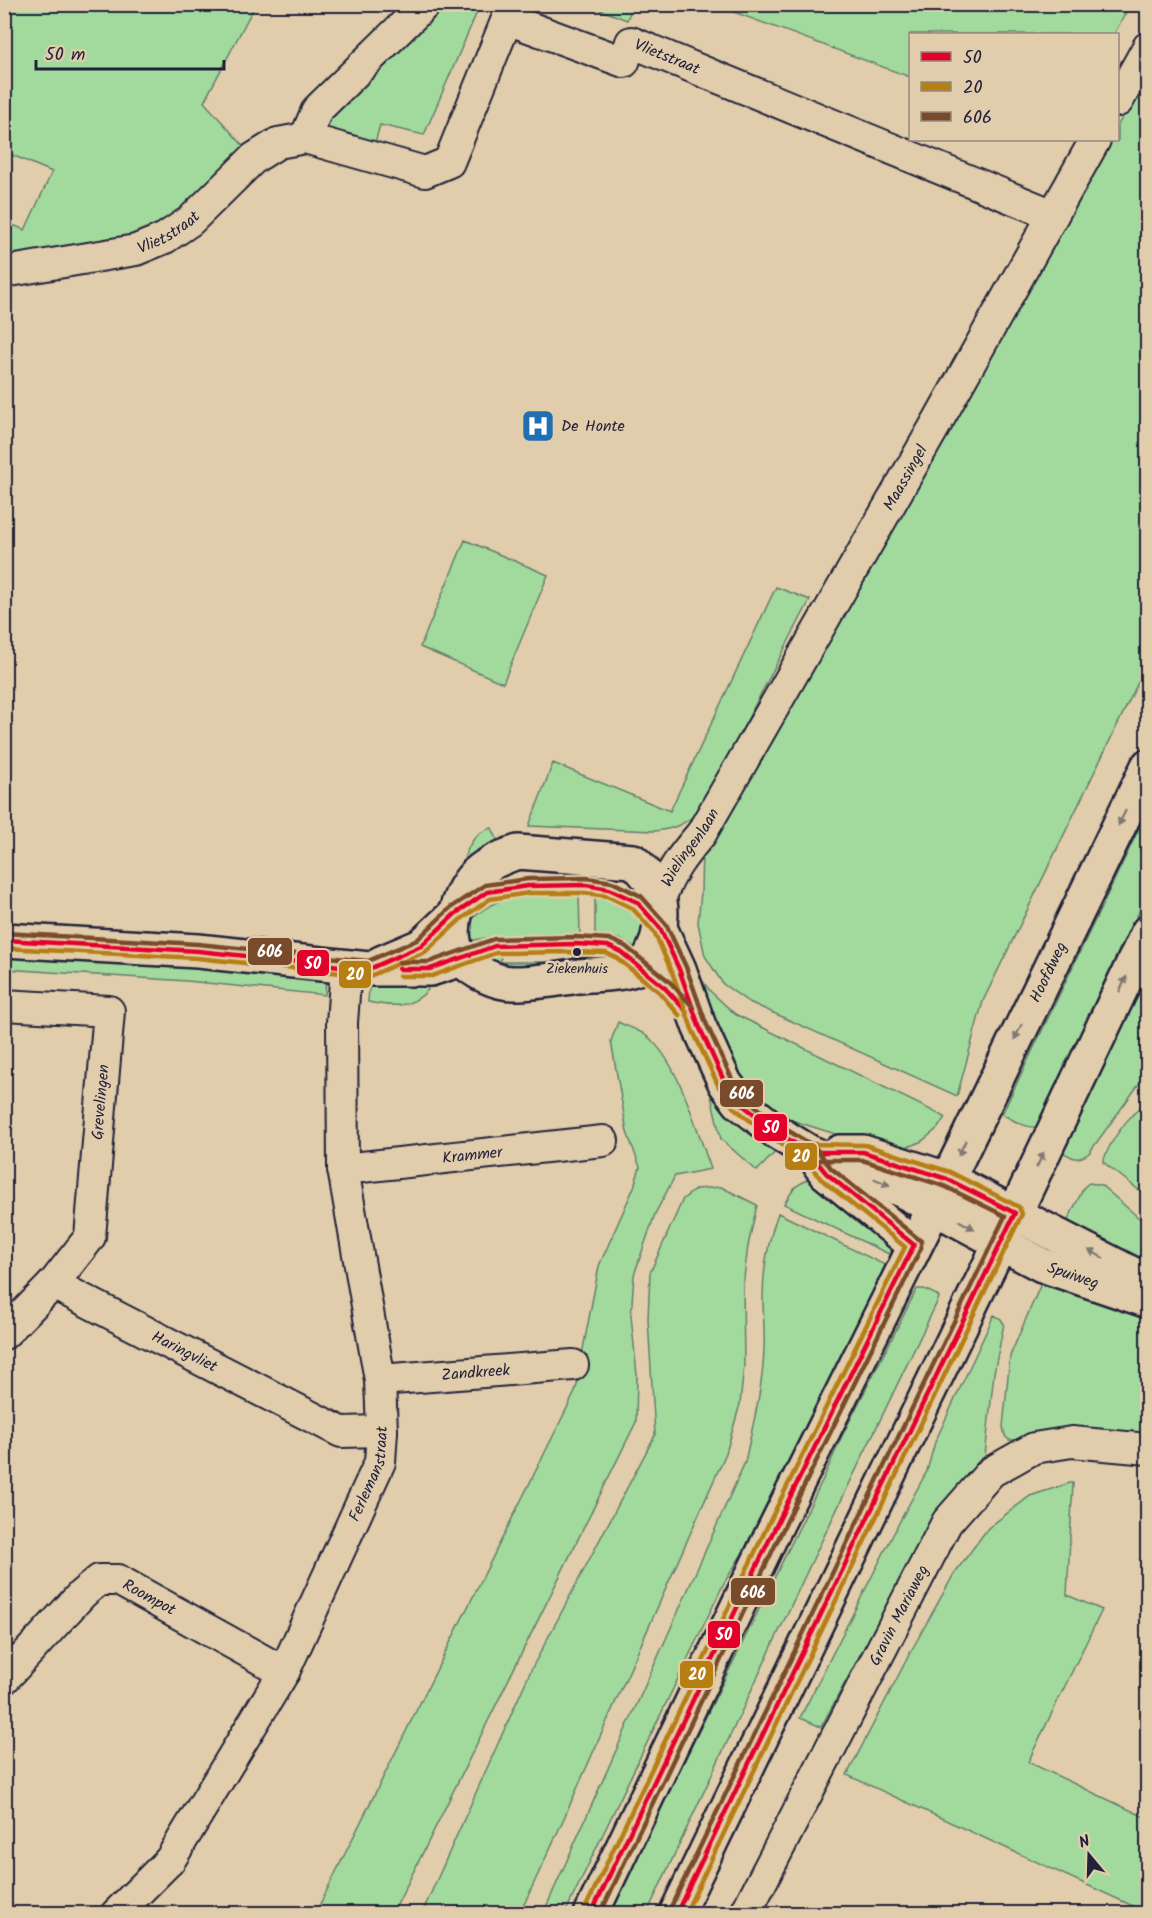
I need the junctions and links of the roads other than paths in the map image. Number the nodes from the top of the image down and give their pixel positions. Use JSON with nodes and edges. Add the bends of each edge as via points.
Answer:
{"nodes":[{"id":1,"x":425,"y":4,"type":"edge"},
{"id":2,"x":1148,"y":47,"type":"edge"},
{"id":3,"x":1119,"y":99,"type":"edge"},
{"id":4,"x":305,"y":138,"type":"junction"},
{"id":5,"x":1094,"y":141,"type":"edge"},
{"id":6,"x":1053,"y":215,"type":"junction"},
{"id":7,"x":4,"y":272,"type":"edge"},
{"id":8,"x":1148,"y":766,"type":"edge"},
{"id":9,"x":712,"y":815,"type":"junction"},
{"id":10,"x":633,"y":861,"type":"junction"},
{"id":11,"x":455,"y":914,"type":"junction"},
{"id":12,"x":660,"y":914,"type":"junction"},
{"id":13,"x":1148,"y":932,"type":"edge"},
{"id":14,"x":4,"y":940,"type":"edge"},
{"id":15,"x":462,"y":959,"type":"junction"},
{"id":16,"x":357,"y":968,"type":"junction"},
{"id":17,"x":640,"y":968,"type":"junction"},
{"id":18,"x":4,"y":1005,"type":"edge"},
{"id":19,"x":699,"y":1026,"type":"junction"},
{"id":20,"x":603,"y":1141,"type":"dead end"},
{"id":21,"x":809,"y":1152,"type":"junction"},
{"id":22,"x":343,"y":1169,"type":"junction"},
{"id":23,"x":948,"y":1179,"type":"junction"},
{"id":24,"x":934,"y":1208,"type":"junction"},
{"id":25,"x":1015,"y":1213,"type":"junction"},
{"id":26,"x":1001,"y":1243,"type":"junction"},
{"id":27,"x":914,"y":1245,"type":"junction"},
{"id":28,"x":1148,"y":1282,"type":"edge"},
{"id":29,"x":53,"y":1284,"type":"junction"},
{"id":30,"x":1148,"y":1301,"type":"edge"},
{"id":31,"x":4,"y":1334,"type":"edge"},
{"id":32,"x":573,"y":1365,"type":"dead end"},
{"id":33,"x":380,"y":1380,"type":"junction"},
{"id":34,"x":382,"y":1431,"type":"junction"},
{"id":35,"x":1148,"y":1449,"type":"edge"},
{"id":36,"x":284,"y":1672,"type":"junction"},
{"id":37,"x":4,"y":1678,"type":"edge"},
{"id":38,"x":116,"y":1914,"type":"edge"},
{"id":39,"x":591,"y":1914,"type":"edge"},
{"id":40,"x":676,"y":1914,"type":"edge"},
{"id":41,"x":745,"y":1914,"type":"edge"}],
"edges":[{"from":1,"to":4,"type":"street","via":[[317,110]]},
{"from":2,"to":3,"type":"street"},
{"from":4,"to":6,"type":"street","name":"Vlietstraat","via":[[425,171],[449,162],[507,19],[624,62],[631,42]]},
{"from":4,"to":7,"type":"street","name":"Vlietstraat","via":[[278,143],[254,158],[190,221],[165,238],[136,250]]},
{"from":5,"to":6,"type":"street","name":"Maassingel"},
{"from":6,"to":9,"type":"street","name":"Maassingel"},
{"from":8,"to":23,"type":"main road","name":"Hoofdweg","one_way":true},
{"from":9,"to":10,"type":"street","name":"Wielingenlaan","via":[[674,848]]},
{"from":9,"to":12,"type":"street","name":"Wielingenlaan","via":[[670,873]]},
{"from":10,"to":11,"type":"main road","via":[[518,852],[500,858],[469,880]]},
{"from":10,"to":12,"type":"main road","via":[[652,883]]},
{"from":11,"to":15,"type":"main road","via":[[453,930]]},
{"from":11,"to":16,"type":"main road","via":[[421,946]]},
{"from":12,"to":17,"type":"main road","via":[[654,951]]},
{"from":12,"to":19,"type":"main road"},
{"from":25,"to":13,"type":"main road","one_way":true},
{"from":14,"to":16,"type":"main road","via":[[198,951]]},
{"from":15,"to":16,"type":"main road","via":[[430,969]]},
{"from":15,"to":17,"type":"main road","via":[[484,976],[514,984]]},
{"from":16,"to":22,"type":"street","name":"Ferlemanstraat","via":[[342,1023]]},
{"from":17,"to":19,"type":"main road","via":[[664,987]]},
{"from":18,"to":29,"type":"street","name":"Grevelingen","via":[[109,1011],[90,1237]]},
{"from":19,"to":21,"type":"main road","via":[[725,1083],[739,1102]]},
{"from":20,"to":22,"type":"street","name":"Krammer"},
{"from":21,"to":23,"type":"main road","via":[[863,1152]]},
{"from":21,"to":24,"type":"main road","one_way":true},
{"from":21,"to":27,"type":"main road","via":[[826,1173]]},
{"from":22,"to":33,"type":"street","name":"Ferlemanstraat"},
{"from":23,"to":24,"type":"main road","name":"Hoofdweg"},
{"from":23,"to":25,"type":"main road"},
{"from":24,"to":26,"type":"main road","one_way":true},
{"from":24,"to":27,"type":"main road","name":"Hoofdweg"},
{"from":25,"to":26,"type":"main road"},
{"from":28,"to":25,"type":"main road","name":"Spuiweg","one_way":true},
{"from":26,"to":30,"type":"main road","name":"Spuiweg","via":[[1042,1264]]},
{"from":26,"to":40,"type":"main road"},
{"from":27,"to":39,"type":"main road","name":"Hoofdweg"},
{"from":29,"to":31,"type":"street"},
{"from":29,"to":34,"type":"street","name":"Haringvliet","via":[[341,1432]]},
{"from":32,"to":33,"type":"street","name":"Zandkreek"},
{"from":33,"to":34,"type":"street","name":"Ferlemanstraat"},
{"from":34,"to":36,"type":"street","name":"Ferlemanstraat","via":[[380,1462]]},
{"from":35,"to":41,"type":"street","name":"Gravin Mariaweg","via":[[1072,1442],[1034,1448],[991,1472],[947,1522]]},
{"from":36,"to":37,"type":"street","name":"Roompot","via":[[118,1580],[99,1580]]},
{"from":36,"to":38,"type":"street","name":"Ferlemanstraat","via":[[170,1860]]}]}
